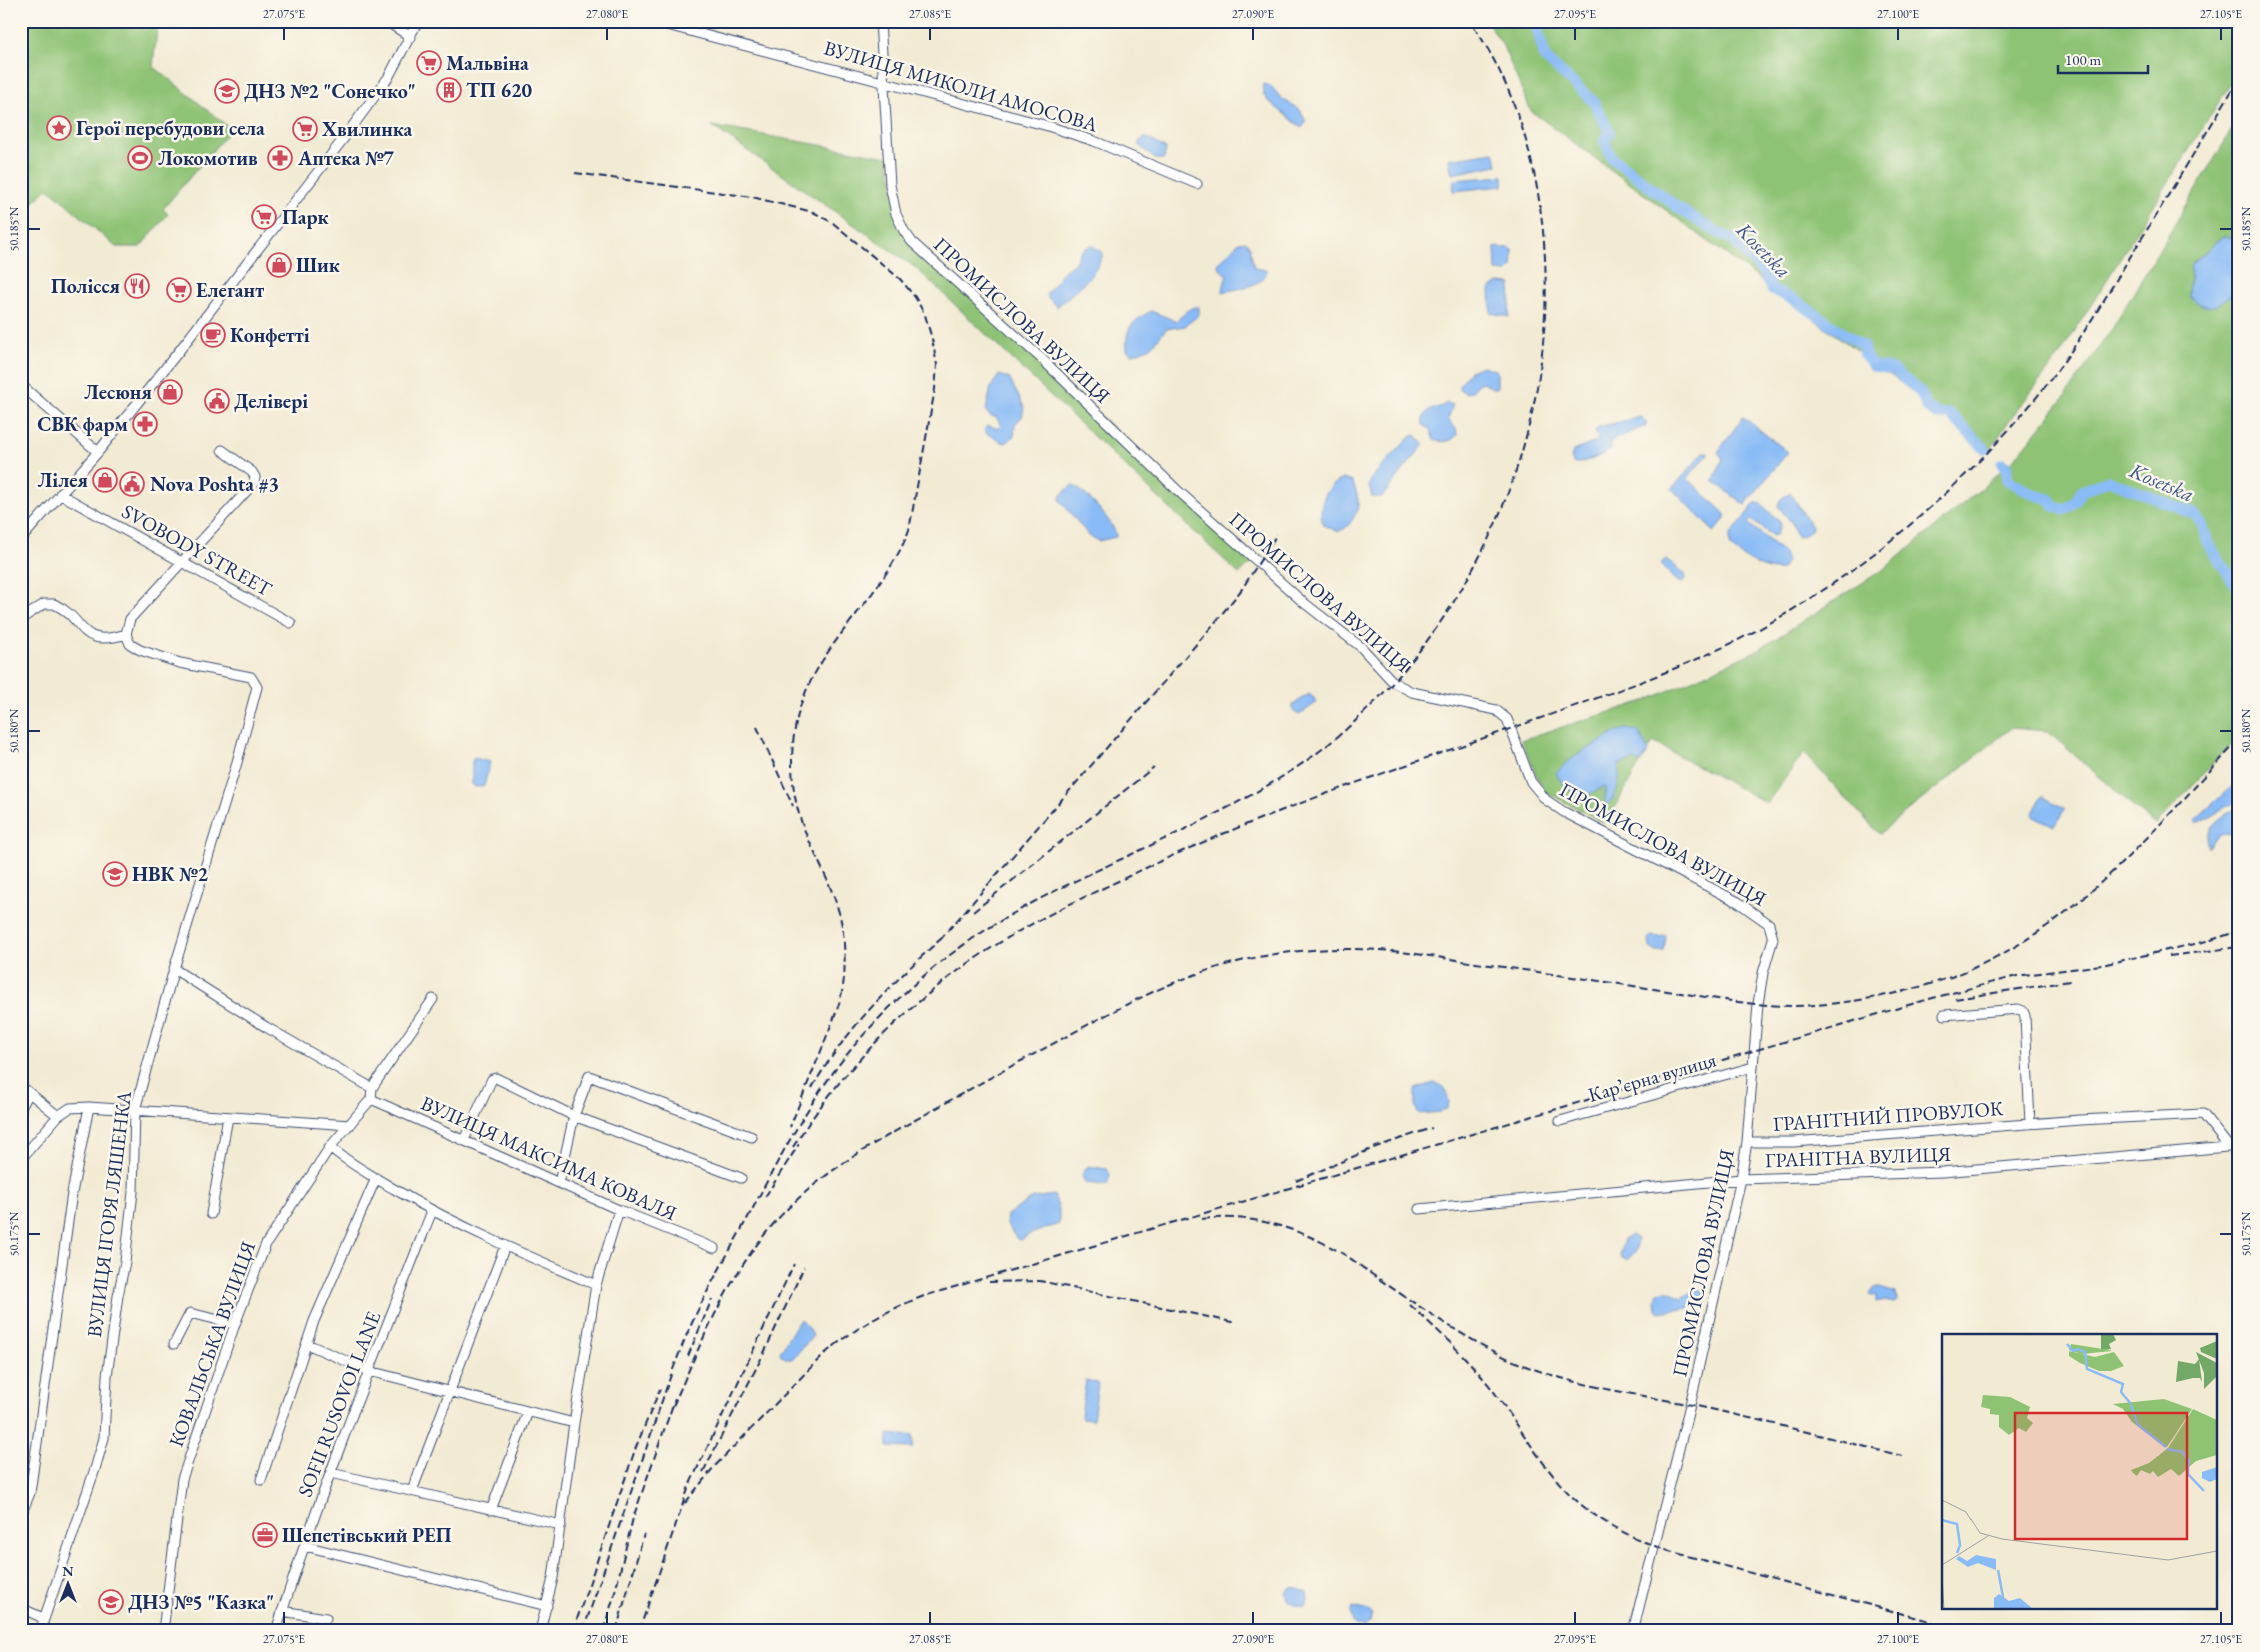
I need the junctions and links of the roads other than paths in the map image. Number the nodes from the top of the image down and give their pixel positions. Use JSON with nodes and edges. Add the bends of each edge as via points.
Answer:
{"nodes":[{"id":1,"x":386,"y":21,"type":"edge"},
{"id":2,"x":418,"y":21,"type":"edge"},
{"id":3,"x":652,"y":21,"type":"edge"},
{"id":4,"x":880,"y":21,"type":"edge"},
{"id":5,"x":411,"y":37,"type":"junction"},
{"id":6,"x":883,"y":81,"type":"junction"},
{"id":7,"x":1197,"y":184,"type":"dead end"},
{"id":8,"x":21,"y":384,"type":"edge"},
{"id":9,"x":222,"y":450,"type":"dead end"},
{"id":10,"x":98,"y":452,"type":"junction"},
{"id":11,"x":60,"y":494,"type":"junction"},
{"id":12,"x":21,"y":539,"type":"edge"},
{"id":13,"x":181,"y":562,"type":"junction"},
{"id":14,"x":21,"y":619,"type":"edge"},
{"id":15,"x":291,"y":623,"type":"dead end"},
{"id":16,"x":126,"y":634,"type":"junction"},
{"id":17,"x":174,"y":969,"type":"junction"},
{"id":18,"x":433,"y":1000,"type":"dead end"},
{"id":19,"x":1944,"y":1015,"type":"dead end"},
{"id":20,"x":1753,"y":1067,"type":"junction"},
{"id":21,"x":21,"y":1086,"type":"edge"},
{"id":22,"x":372,"y":1088,"type":"junction"},
{"id":23,"x":29,"y":1093,"type":"junction"},
{"id":24,"x":370,"y":1099,"type":"junction"},
{"id":25,"x":89,"y":1107,"type":"junction"},
{"id":26,"x":21,"y":1108,"type":"edge"},
{"id":27,"x":135,"y":1110,"type":"junction"},
{"id":28,"x":58,"y":1116,"type":"junction"},
{"id":29,"x":574,"y":1116,"type":"junction"},
{"id":30,"x":228,"y":1118,"type":"junction"},
{"id":31,"x":1560,"y":1121,"type":"dead end"},
{"id":32,"x":2030,"y":1124,"type":"junction"},
{"id":33,"x":350,"y":1125,"type":"junction"},
{"id":34,"x":752,"y":1137,"type":"dead end"},
{"id":35,"x":464,"y":1140,"type":"junction"},
{"id":36,"x":1747,"y":1142,"type":"junction"},
{"id":37,"x":2239,"y":1146,"type":"edge"},
{"id":38,"x":330,"y":1147,"type":"junction"},
{"id":39,"x":2228,"y":1147,"type":"junction"},
{"id":40,"x":21,"y":1158,"type":"edge"},
{"id":41,"x":376,"y":1178,"type":"junction"},
{"id":42,"x":741,"y":1178,"type":"dead end"},
{"id":43,"x":1741,"y":1179,"type":"junction"},
{"id":44,"x":559,"y":1183,"type":"junction"},
{"id":45,"x":1419,"y":1209,"type":"dead end"},
{"id":46,"x":619,"y":1210,"type":"junction"},
{"id":47,"x":432,"y":1211,"type":"junction"},
{"id":48,"x":211,"y":1214,"type":"dead end"},
{"id":49,"x":504,"y":1246,"type":"junction"},
{"id":50,"x":714,"y":1248,"type":"dead end"},
{"id":51,"x":596,"y":1285,"type":"junction"},
{"id":52,"x":235,"y":1324,"type":"junction"},
{"id":53,"x":174,"y":1344,"type":"dead end"},
{"id":54,"x":307,"y":1344,"type":"junction"},
{"id":55,"x":368,"y":1371,"type":"junction"},
{"id":56,"x":449,"y":1391,"type":"junction"},
{"id":57,"x":528,"y":1412,"type":"junction"},
{"id":58,"x":574,"y":1423,"type":"junction"},
{"id":59,"x":332,"y":1473,"type":"junction"},
{"id":60,"x":260,"y":1480,"type":"dead end"},
{"id":61,"x":412,"y":1490,"type":"junction"},
{"id":62,"x":491,"y":1510,"type":"junction"},
{"id":63,"x":21,"y":1515,"type":"edge"},
{"id":64,"x":561,"y":1525,"type":"junction"},
{"id":65,"x":305,"y":1546,"type":"junction"},
{"id":66,"x":547,"y":1606,"type":"junction"},
{"id":67,"x":21,"y":1608,"type":"edge"},
{"id":68,"x":282,"y":1611,"type":"junction"},
{"id":69,"x":43,"y":1618,"type":"junction"},
{"id":70,"x":326,"y":1618,"type":"dead end"},
{"id":71,"x":40,"y":1631,"type":"edge"},
{"id":72,"x":162,"y":1631,"type":"edge"},
{"id":73,"x":276,"y":1631,"type":"edge"},
{"id":74,"x":540,"y":1631,"type":"edge"},
{"id":75,"x":1633,"y":1631,"type":"edge"}],
"edges":[{"from":1,"to":5,"type":"street"},
{"from":2,"to":5,"type":"street"},
{"from":3,"to":6,"type":"street","name":"ВУЛИЦЯ МИКОЛИ АМОСОВА"},
{"from":4,"to":6,"type":"street","name":"ПРОМИСЛОВА ВУЛИЦЯ"},
{"from":5,"to":10,"type":"street","via":[[388,78],[344,138]]},
{"from":6,"to":7,"type":"street","name":"ВУЛИЦЯ МИКОЛИ АМОСОВА","via":[[1094,141]]},
{"from":6,"to":20,"type":"street","name":"ПРОМИСЛОВА ВУЛИЦЯ","via":[[890,185],[896,214],[912,242],[934,263],[1044,361],[1175,488],[1303,602],[1361,647],[1393,682],[1412,692],[1496,710],[1507,720],[1531,782],[1546,800],[1738,902],[1769,924],[1773,939],[1763,973]]},
{"from":8,"to":10,"type":"street"},
{"from":9,"to":13,"type":"street","via":[[252,472],[254,483]]},
{"from":10,"to":11,"type":"street"},
{"from":11,"to":12,"type":"street"},
{"from":11,"to":13,"type":"street","name":"SVOBODY STREET"},
{"from":13,"to":15,"type":"street","name":"SVOBODY STREET"},
{"from":13,"to":16,"type":"street","via":[[130,619]]},
{"from":14,"to":16,"type":"street","via":[[44,604],[54,604],[95,639],[111,639]]},
{"from":16,"to":17,"type":"street","name":"ВУЛИЦЯ ІГОРЯ ЛЯШЕНКА","via":[[130,644],[140,650],[251,677],[257,687]]},
{"from":17,"to":22,"type":"street"},
{"from":17,"to":27,"type":"street","name":"ВУЛИЦЯ ІГОРЯ ЛЯШЕНКА"},
{"from":18,"to":22,"type":"street","name":"КОВАЛЬСЬКА ВУЛИЦЯ"},
{"from":19,"to":32,"type":"street","name":"ГРАНІТНИЙ ПРОВУЛОК","via":[[2023,1011]]},
{"from":20,"to":31,"type":"street","name":"Карʼєрна вулиця"},
{"from":20,"to":36,"type":"street","name":"ПРОМИСЛОВА ВУЛИЦЯ"},
{"from":21,"to":23,"type":"street"},
{"from":22,"to":24,"type":"street","name":"КОВАЛЬСЬКА ВУЛИЦЯ"},
{"from":23,"to":26,"type":"street"},
{"from":23,"to":28,"type":"street"},
{"from":24,"to":33,"type":"street","name":"КОВАЛЬСЬКА ВУЛИЦЯ"},
{"from":24,"to":35,"type":"street","name":"ВУЛИЦЯ МАКСИМА КОВАЛЯ"},
{"from":25,"to":27,"type":"street"},
{"from":25,"to":28,"type":"street","via":[[70,1108]]},
{"from":25,"to":63,"type":"street","via":[[72,1193],[30,1493]]},
{"from":27,"to":30,"type":"street"},
{"from":27,"to":69,"type":"street","name":"ВУЛИЦЯ ІГОРЯ ЛЯШЕНКА","via":[[133,1192],[107,1376],[104,1438]]},
{"from":28,"to":40,"type":"street"},
{"from":29,"to":34,"type":"street","via":[[589,1076]]},
{"from":29,"to":35,"type":"street","via":[[495,1078]]},
{"from":29,"to":42,"type":"street"},
{"from":29,"to":44,"type":"street"},
{"from":30,"to":33,"type":"street"},
{"from":30,"to":48,"type":"street"},
{"from":32,"to":36,"type":"street","name":"ГРАНІТНИЙ ПРОВУЛОК","via":[[1793,1142]]},
{"from":32,"to":39,"type":"street","name":"ГРАНІТНИЙ ПРОВУЛОК","via":[[2203,1114]]},
{"from":33,"to":38,"type":"street","name":"КОВАЛЬСЬКА ВУЛИЦЯ"},
{"from":35,"to":44,"type":"street","name":"ВУЛИЦЯ МАКСИМА КОВАЛЯ"},
{"from":36,"to":43,"type":"street","name":"ПРОМИСЛОВА ВУЛИЦЯ"},
{"from":37,"to":39,"type":"street","name":"ГРАНІТНА ВУЛИЦЯ"},
{"from":38,"to":41,"type":"street","via":[[346,1161]]},
{"from":38,"to":52,"type":"street","name":"КОВАЛЬСЬКА ВУЛИЦЯ","via":[[266,1244]]},
{"from":39,"to":43,"type":"street","name":"ГРАНІТНА ВУЛИЦЯ","via":[[1942,1172]]},
{"from":41,"to":47,"type":"street"},
{"from":41,"to":54,"type":"street"},
{"from":43,"to":45,"type":"street","name":"ГРАНІТНА ВУЛИЦЯ"},
{"from":43,"to":75,"type":"street","name":"ПРОМИСЛОВА ВУЛИЦЯ","via":[[1690,1405]]},
{"from":44,"to":46,"type":"street","name":"ВУЛИЦЯ МАКСИМА КОВАЛЯ"},
{"from":46,"to":50,"type":"street","name":"ВУЛИЦЯ МАКСИМА КОВАЛЯ"},
{"from":46,"to":51,"type":"street"},
{"from":47,"to":49,"type":"street"},
{"from":47,"to":55,"type":"street","name":"SOFII RUSOVOI LANE"},
{"from":49,"to":51,"type":"street"},
{"from":49,"to":56,"type":"street"},
{"from":51,"to":58,"type":"street"},
{"from":52,"to":53,"type":"street","via":[[190,1313]]},
{"from":52,"to":72,"type":"street","name":"КОВАЛЬСЬКА ВУЛИЦЯ","via":[[182,1479]]},
{"from":54,"to":55,"type":"street"},
{"from":54,"to":60,"type":"street"},
{"from":55,"to":56,"type":"street"},
{"from":55,"to":59,"type":"street","name":"SOFII RUSOVOI LANE"},
{"from":56,"to":57,"type":"street"},
{"from":56,"to":61,"type":"street"},
{"from":57,"to":58,"type":"street"},
{"from":57,"to":62,"type":"street"},
{"from":58,"to":64,"type":"street"},
{"from":59,"to":61,"type":"street"},
{"from":59,"to":65,"type":"street","name":"SOFII RUSOVOI LANE"},
{"from":61,"to":62,"type":"street"},
{"from":62,"to":64,"type":"street"},
{"from":64,"to":66,"type":"street"},
{"from":65,"to":66,"type":"street"},
{"from":65,"to":68,"type":"street","name":"SOFII RUSOVOI LANE"},
{"from":66,"to":74,"type":"street"},
{"from":67,"to":69,"type":"street"},
{"from":68,"to":70,"type":"street"},
{"from":68,"to":73,"type":"street","name":"SOFII RUSOVOI LANE"},
{"from":69,"to":71,"type":"street","name":"ВУЛИЦЯ ІГОРЯ ЛЯШЕНКА"}]}
